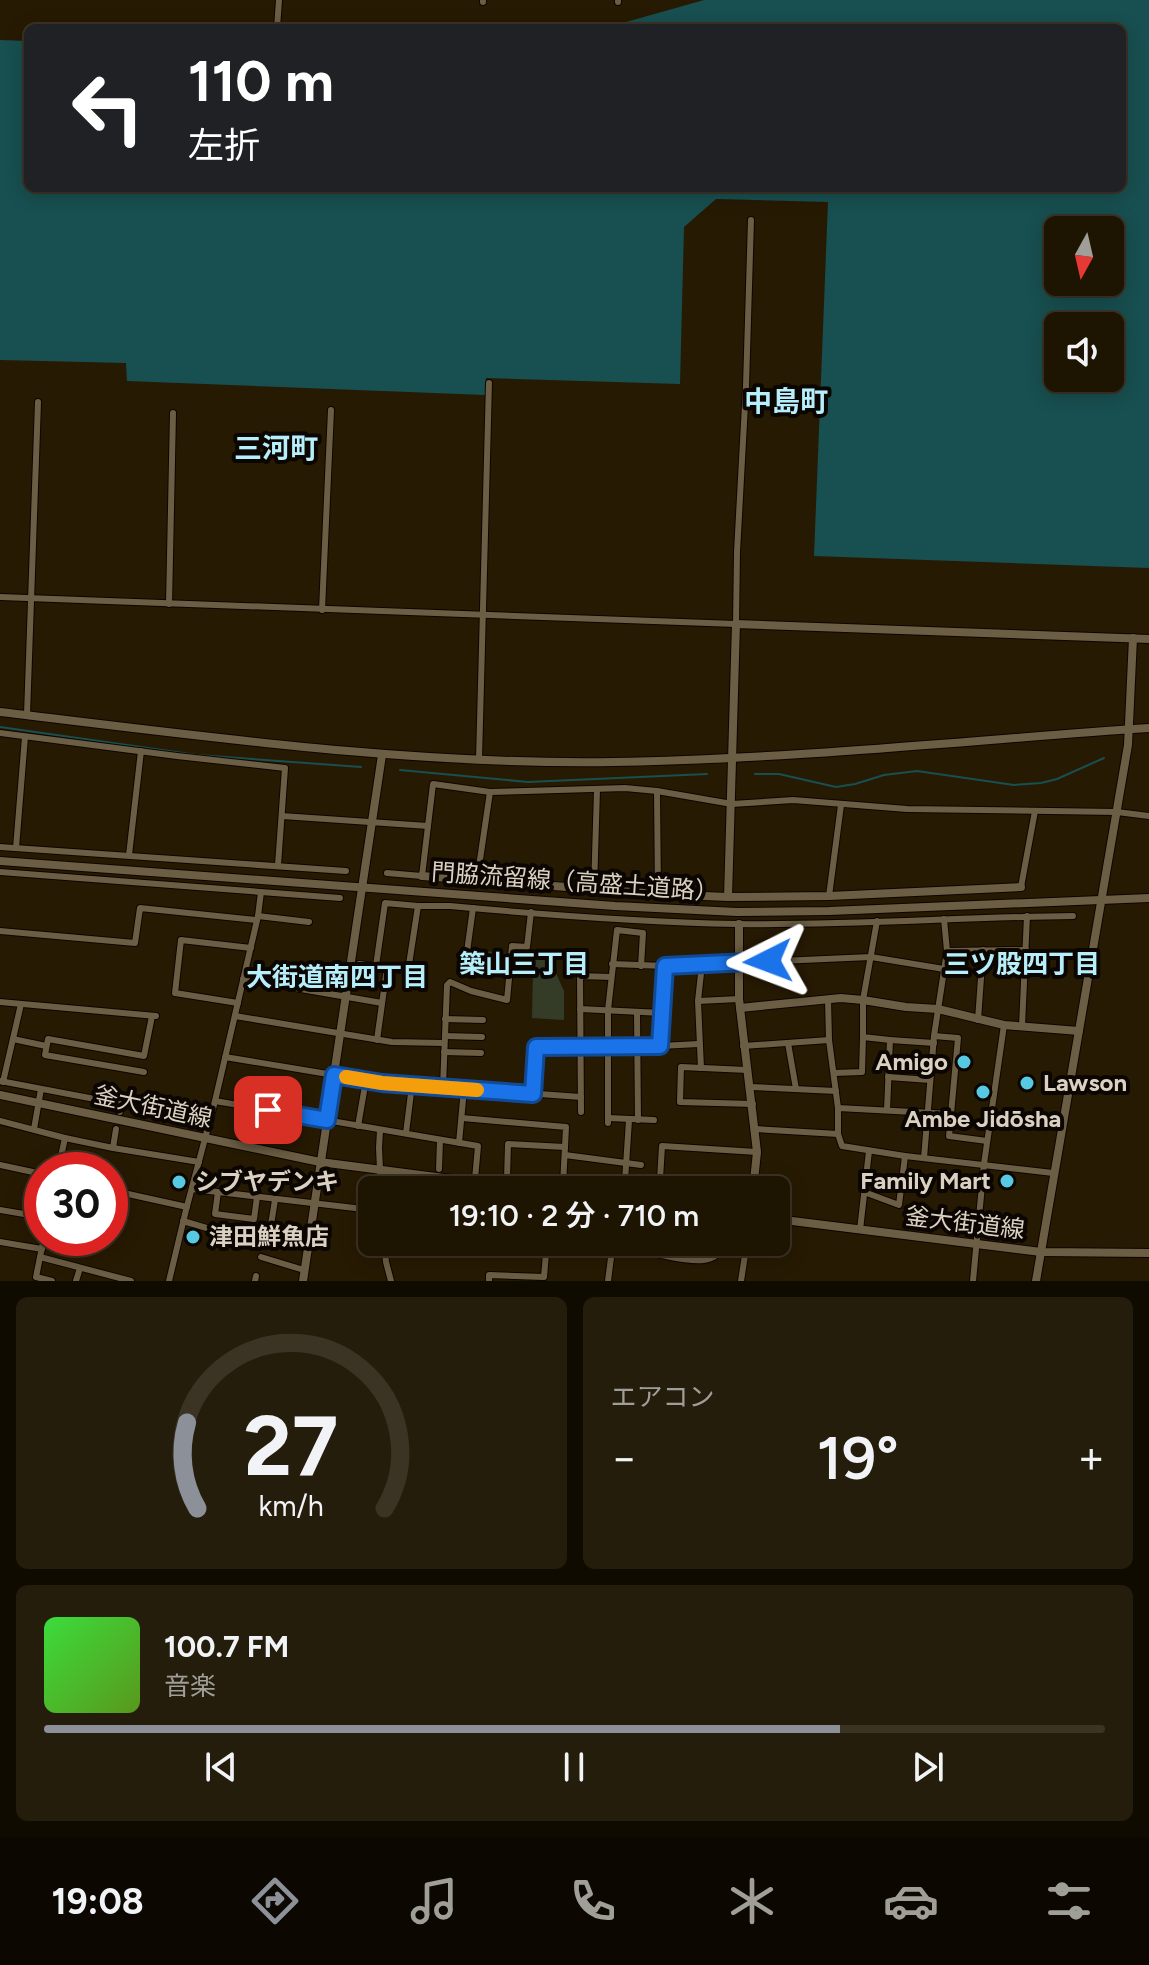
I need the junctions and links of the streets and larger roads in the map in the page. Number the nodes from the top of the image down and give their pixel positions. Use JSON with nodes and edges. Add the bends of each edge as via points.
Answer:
{"nodes":[{"id":1,"x":279,"y":0,"type":"edge"},
{"id":2,"x":277,"y":24,"type":"edge"},
{"id":3,"x":751,"y":220,"type":"dead end"},
{"id":4,"x":489,"y":383,"type":"dead end"},
{"id":5,"x":38,"y":402,"type":"dead end"},
{"id":6,"x":331,"y":410,"type":"dead end"},
{"id":7,"x":173,"y":413,"type":"dead end"},
{"id":8,"x":0,"y":597,"type":"edge"},
{"id":9,"x":32,"y":597,"type":"junction"},
{"id":10,"x":169,"y":604,"type":"junction"},
{"id":11,"x":322,"y":610,"type":"junction"},
{"id":12,"x":483,"y":615,"type":"junction"},
{"id":13,"x":736,"y":624,"type":"junction"},
{"id":14,"x":1133,"y":638,"type":"junction"},
{"id":15,"x":1149,"y":639,"type":"edge"},
{"id":16,"x":0,"y":712,"type":"edge"},
{"id":17,"x":27,"y":715,"type":"junction"},
{"id":18,"x":1149,"y":728,"type":"edge"},
{"id":19,"x":1129,"y":729,"type":"junction"},
{"id":20,"x":0,"y":733,"type":"edge"},
{"id":21,"x":25,"y":737,"type":"junction"},
{"id":22,"x":141,"y":751,"type":"junction"},
{"id":23,"x":382,"y":755,"type":"junction"},
{"id":24,"x":732,"y":758,"type":"junction"},
{"id":25,"x":479,"y":759,"type":"junction"},
{"id":26,"x":597,"y":790,"type":"junction"},
{"id":27,"x":657,"y":791,"type":"junction"},
{"id":28,"x":490,"y":792,"type":"junction"},
{"id":29,"x":732,"y":804,"type":"junction"},
{"id":30,"x":841,"y":805,"type":"junction"},
{"id":31,"x":1035,"y":811,"type":"junction"},
{"id":32,"x":1117,"y":812,"type":"junction"},
{"id":33,"x":282,"y":816,"type":"junction"},
{"id":34,"x":1149,"y":816,"type":"edge"},
{"id":35,"x":372,"y":822,"type":"junction"},
{"id":36,"x":428,"y":826,"type":"junction"},
{"id":37,"x":0,"y":847,"type":"edge"},
{"id":38,"x":16,"y":848,"type":"junction"},
{"id":39,"x":129,"y":855,"type":"junction"},
{"id":40,"x":0,"y":861,"type":"edge"},
{"id":41,"x":278,"y":865,"type":"junction"},
{"id":42,"x":346,"y":871,"type":"dead end"},
{"id":43,"x":0,"y":872,"type":"edge"},
{"id":44,"x":387,"y":873,"type":"dead end"},
{"id":45,"x":422,"y":876,"type":"junction"},
{"id":46,"x":477,"y":880,"type":"junction"},
{"id":47,"x":363,"y":887,"type":"junction"},
{"id":48,"x":1021,"y":887,"type":"joint"},
{"id":49,"x":594,"y":889,"type":"junction"},
{"id":50,"x":261,"y":892,"type":"junction"},
{"id":51,"x":658,"y":894,"type":"junction"},
{"id":52,"x":829,"y":896,"type":"junction"},
{"id":53,"x":728,"y":897,"type":"junction"},
{"id":54,"x":340,"y":898,"type":"dead end"},
{"id":55,"x":1149,"y":898,"type":"edge"},
{"id":56,"x":1101,"y":900,"type":"junction"},
{"id":57,"x":418,"y":906,"type":"junction"},
{"id":58,"x":473,"y":908,"type":"junction"},
{"id":59,"x":531,"y":912,"type":"junction"},
{"id":60,"x":1027,"y":916,"type":"junction"},
{"id":61,"x":1073,"y":916,"type":"dead end"},
{"id":62,"x":258,"y":918,"type":"junction"},
{"id":63,"x":944,"y":919,"type":"junction"},
{"id":64,"x":877,"y":921,"type":"junction"},
{"id":65,"x":309,"y":922,"type":"dead end"},
{"id":66,"x":739,"y":924,"type":"junction"},
{"id":67,"x":0,"y":931,"type":"edge"},
{"id":68,"x":251,"y":948,"type":"junction"},
{"id":69,"x":983,"y":950,"type":"junction"},
{"id":70,"x":1026,"y":950,"type":"junction"},
{"id":71,"x":947,"y":951,"type":"junction"},
{"id":72,"x":871,"y":957,"type":"junction"},
{"id":73,"x":738,"y":962,"type":"junction"},
{"id":74,"x":359,"y":964,"type":"dead end"},
{"id":75,"x":612,"y":964,"type":"junction"},
{"id":76,"x":702,"y":964,"type":"junction"},
{"id":77,"x":376,"y":966,"type":"junction"},
{"id":78,"x":641,"y":966,"type":"junction"},
{"id":79,"x":665,"y":966,"type":"junction"},
{"id":80,"x":387,"y":968,"type":"junction"},
{"id":81,"x":510,"y":969,"type":"junction"},
{"id":82,"x":944,"y":969,"type":"junction"},
{"id":83,"x":611,"y":977,"type":"junction"},
{"id":84,"x":243,"y":979,"type":"junction"},
{"id":85,"x":346,"y":997,"type":"junction"},
{"id":86,"x":828,"y":999,"type":"junction"},
{"id":87,"x":863,"y":1000,"type":"junction"},
{"id":88,"x":698,"y":1001,"type":"junction"},
{"id":89,"x":0,"y":1002,"type":"edge"},
{"id":90,"x":238,"y":1003,"type":"junction"},
{"id":91,"x":382,"y":1003,"type":"junction"},
{"id":92,"x":21,"y":1004,"type":"junction"},
{"id":93,"x":739,"y":1004,"type":"junction"},
{"id":94,"x":580,"y":1009,"type":"junction"},
{"id":95,"x":938,"y":1009,"type":"junction"},
{"id":96,"x":608,"y":1010,"type":"junction"},
{"id":97,"x":637,"y":1012,"type":"junction"},
{"id":98,"x":662,"y":1013,"type":"junction"},
{"id":99,"x":235,"y":1016,"type":"junction"},
{"id":100,"x":445,"y":1019,"type":"junction"},
{"id":101,"x":483,"y":1020,"type":"dead end"},
{"id":102,"x":978,"y":1020,"type":"junction"},
{"id":103,"x":1004,"y":1025,"type":"junction"},
{"id":104,"x":1022,"y":1026,"type":"junction"},
{"id":105,"x":1079,"y":1031,"type":"junction"},
{"id":106,"x":340,"y":1034,"type":"junction"},
{"id":107,"x":482,"y":1037,"type":"dead end"},
{"id":108,"x":863,"y":1037,"type":"junction"},
{"id":109,"x":13,"y":1039,"type":"junction"},
{"id":110,"x":377,"y":1040,"type":"junction"},
{"id":111,"x":444,"y":1040,"type":"junction"},
{"id":112,"x":829,"y":1040,"type":"junction"},
{"id":113,"x":890,"y":1040,"type":"junction"},
{"id":114,"x":934,"y":1040,"type":"junction"},
{"id":115,"x":788,"y":1043,"type":"junction"},
{"id":116,"x":699,"y":1044,"type":"junction"},
{"id":117,"x":46,"y":1046,"type":"junction"},
{"id":118,"x":580,"y":1046,"type":"junction"},
{"id":119,"x":608,"y":1046,"type":"junction"},
{"id":120,"x":637,"y":1046,"type":"junction"},
{"id":121,"x":660,"y":1046,"type":"junction"},
{"id":122,"x":743,"y":1046,"type":"junction"},
{"id":123,"x":444,"y":1052,"type":"junction"},
{"id":124,"x":481,"y":1053,"type":"dead end"},
{"id":125,"x":225,"y":1057,"type":"junction"},
{"id":126,"x":701,"y":1068,"type":"junction"},
{"id":127,"x":747,"y":1070,"type":"junction"},
{"id":128,"x":144,"y":1072,"type":"dead end"},
{"id":129,"x":834,"y":1073,"type":"junction"},
{"id":130,"x":334,"y":1075,"type":"junction"},
{"id":131,"x":888,"y":1077,"type":"junction"},
{"id":132,"x":366,"y":1080,"type":"junction"},
{"id":133,"x":930,"y":1080,"type":"junction"},
{"id":134,"x":2,"y":1082,"type":"edge"},
{"id":135,"x":412,"y":1085,"type":"junction"},
{"id":136,"x":443,"y":1087,"type":"junction"},
{"id":137,"x":751,"y":1087,"type":"junction"},
{"id":138,"x":41,"y":1089,"type":"junction"},
{"id":139,"x":464,"y":1089,"type":"junction"},
{"id":140,"x":796,"y":1089,"type":"junction"},
{"id":141,"x":836,"y":1091,"type":"junction"},
{"id":142,"x":533,"y":1094,"type":"junction"},
{"id":143,"x":0,"y":1095,"type":"edge"},
{"id":144,"x":581,"y":1097,"type":"junction"},
{"id":145,"x":215,"y":1101,"type":"junction"},
{"id":146,"x":38,"y":1103,"type":"junction"},
{"id":147,"x":753,"y":1104,"type":"junction"},
{"id":148,"x":838,"y":1108,"type":"junction"},
{"id":149,"x":887,"y":1110,"type":"junction"},
{"id":150,"x":158,"y":1111,"type":"dead end"},
{"id":151,"x":120,"y":1112,"type":"dead end"},
{"id":152,"x":581,"y":1112,"type":"dead end"},
{"id":153,"x":927,"y":1113,"type":"junction"},
{"id":154,"x":951,"y":1114,"type":"junction"},
{"id":155,"x":462,"y":1118,"type":"junction"},
{"id":156,"x":327,"y":1120,"type":"junction"},
{"id":157,"x":629,"y":1120,"type":"junction"},
{"id":158,"x":638,"y":1120,"type":"junction"},
{"id":159,"x":654,"y":1120,"type":"dead end"},
{"id":160,"x":0,"y":1121,"type":"edge"},
{"id":161,"x":210,"y":1122,"type":"junction"},
{"id":162,"x":358,"y":1126,"type":"junction"},
{"id":163,"x":34,"y":1129,"type":"junction"},
{"id":164,"x":116,"y":1129,"type":"dead end"},
{"id":165,"x":755,"y":1129,"type":"junction"},
{"id":166,"x":380,"y":1130,"type":"junction"},
{"id":167,"x":406,"y":1133,"type":"junction"},
{"id":168,"x":838,"y":1134,"type":"junction"},
{"id":169,"x":65,"y":1138,"type":"junction"},
{"id":170,"x":205,"y":1139,"type":"junction"},
{"id":171,"x":440,"y":1140,"type":"junction"},
{"id":172,"x":987,"y":1141,"type":"junction"},
{"id":173,"x":459,"y":1143,"type":"junction"},
{"id":174,"x":113,"y":1148,"type":"junction"},
{"id":175,"x":565,"y":1151,"type":"junction"},
{"id":176,"x":869,"y":1151,"type":"junction"},
{"id":177,"x":62,"y":1152,"type":"edge"},
{"id":178,"x":757,"y":1152,"type":"junction"},
{"id":179,"x":905,"y":1156,"type":"junction"},
{"id":180,"x":924,"y":1158,"type":"junction"},
{"id":181,"x":199,"y":1162,"type":"junction"},
{"id":182,"x":320,"y":1162,"type":"junction"},
{"id":183,"x":626,"y":1163,"type":"junction"},
{"id":184,"x":984,"y":1164,"type":"junction"},
{"id":185,"x":0,"y":1165,"type":"edge"},
{"id":186,"x":641,"y":1165,"type":"dead end"},
{"id":187,"x":439,"y":1169,"type":"dead end"},
{"id":188,"x":24,"y":1170,"type":"edge"},
{"id":189,"x":380,"y":1170,"type":"junction"},
{"id":190,"x":1053,"y":1173,"type":"junction"},
{"id":191,"x":380,"y":1176,"type":"edge"},
{"id":192,"x":415,"y":1176,"type":"edge"},
{"id":193,"x":475,"y":1176,"type":"edge"},
{"id":194,"x":507,"y":1176,"type":"edge"},
{"id":195,"x":564,"y":1176,"type":"edge"},
{"id":196,"x":625,"y":1176,"type":"edge"},
{"id":197,"x":660,"y":1176,"type":"edge"},
{"id":198,"x":755,"y":1176,"type":"edge"},
{"id":199,"x":192,"y":1189,"type":"junction"},
{"id":200,"x":218,"y":1192,"type":"junction"},
{"id":201,"x":864,"y":1192,"type":"junction"},
{"id":202,"x":128,"y":1194,"type":"edge"},
{"id":203,"x":257,"y":1197,"type":"junction"},
{"id":204,"x":275,"y":1200,"type":"junction"},
{"id":205,"x":314,"y":1204,"type":"junction"},
{"id":206,"x":187,"y":1207,"type":"junction"},
{"id":207,"x":358,"y":1209,"type":"edge"},
{"id":208,"x":0,"y":1210,"type":"edge"},
{"id":209,"x":24,"y":1214,"type":"edge"},
{"id":210,"x":183,"y":1221,"type":"junction"},
{"id":211,"x":790,"y":1221,"type":"edge"},
{"id":212,"x":860,"y":1230,"type":"junction"},
{"id":213,"x":269,"y":1237,"type":"dead end"},
{"id":214,"x":247,"y":1240,"type":"junction"},
{"id":215,"x":0,"y":1242,"type":"edge"},
{"id":216,"x":257,"y":1243,"type":"dead end"},
{"id":217,"x":976,"y":1245,"type":"junction"},
{"id":218,"x":24,"y":1248,"type":"edge"},
{"id":219,"x":244,"y":1251,"type":"dead end"},
{"id":220,"x":1041,"y":1252,"type":"junction"},
{"id":221,"x":1149,"y":1253,"type":"edge"},
{"id":222,"x":40,"y":1256,"type":"edge"},
{"id":223,"x":49,"y":1256,"type":"edge"},
{"id":224,"x":385,"y":1256,"type":"edge"},
{"id":225,"x":546,"y":1256,"type":"edge"},
{"id":226,"x":611,"y":1256,"type":"edge"},
{"id":227,"x":670,"y":1256,"type":"edge"},
{"id":228,"x":717,"y":1256,"type":"edge"},
{"id":229,"x":744,"y":1256,"type":"edge"},
{"id":230,"x":261,"y":1257,"type":"dead end"},
{"id":231,"x":80,"y":1268,"type":"junction"},
{"id":232,"x":304,"y":1270,"type":"junction"},
{"id":233,"x":52,"y":1281,"type":"edge"},
{"id":234,"x":76,"y":1281,"type":"edge"},
{"id":235,"x":131,"y":1281,"type":"edge"},
{"id":236,"x":169,"y":1281,"type":"edge"},
{"id":237,"x":303,"y":1281,"type":"edge"},
{"id":238,"x":391,"y":1281,"type":"edge"},
{"id":239,"x":489,"y":1281,"type":"edge"},
{"id":240,"x":608,"y":1281,"type":"edge"},
{"id":241,"x":741,"y":1281,"type":"edge"},
{"id":242,"x":973,"y":1281,"type":"edge"},
{"id":243,"x":1036,"y":1281,"type":"edge"}],
"edges":[{"from":1,"to":2,"type":"street"},
{"from":3,"to":13,"type":"street"},
{"from":4,"to":12,"type":"street"},
{"from":5,"to":9,"type":"street"},
{"from":6,"to":11,"type":"street"},
{"from":7,"to":10,"type":"street"},
{"from":8,"to":9,"type":"street"},
{"from":9,"to":10,"type":"street"},
{"from":9,"to":17,"type":"street"},
{"from":10,"to":11,"type":"street"},
{"from":11,"to":12,"type":"street"},
{"from":12,"to":13,"type":"street"},
{"from":12,"to":25,"type":"street"},
{"from":13,"to":14,"type":"street"},
{"from":13,"to":24,"type":"street"},
{"from":14,"to":15,"type":"street"},
{"from":14,"to":19,"type":"street"},
{"from":16,"to":17,"type":"street"},
{"from":17,"to":23,"type":"street"},
{"from":18,"to":19,"type":"street"},
{"from":19,"to":24,"type":"street"},
{"from":19,"to":32,"type":"street"},
{"from":20,"to":21,"type":"street"},
{"from":21,"to":22,"type":"street"},
{"from":21,"to":38,"type":"street"},
{"from":22,"to":33,"type":"street","via":[[285,768]]},
{"from":22,"to":39,"type":"street"},
{"from":23,"to":25,"type":"street"},
{"from":23,"to":35,"type":"street"},
{"from":24,"to":25,"type":"street"},
{"from":24,"to":29,"type":"street"},
{"from":26,"to":27,"type":"street"},
{"from":26,"to":28,"type":"street"},
{"from":26,"to":49,"type":"street"},
{"from":27,"to":29,"type":"street"},
{"from":27,"to":51,"type":"street"},
{"from":28,"to":36,"type":"street","via":[[433,784]]},
{"from":28,"to":46,"type":"street"},
{"from":29,"to":30,"type":"street","via":[[793,800]]},
{"from":29,"to":53,"type":"street"},
{"from":30,"to":31,"type":"street"},
{"from":30,"to":52,"type":"street"},
{"from":31,"to":32,"type":"street"},
{"from":31,"to":48,"type":"street"},
{"from":32,"to":34,"type":"street"},
{"from":32,"to":56,"type":"street"},
{"from":33,"to":35,"type":"street"},
{"from":33,"to":41,"type":"street"},
{"from":35,"to":36,"type":"street"},
{"from":35,"to":47,"type":"street"},
{"from":36,"to":45,"type":"street"},
{"from":37,"to":38,"type":"street"},
{"from":38,"to":39,"type":"street"},
{"from":39,"to":41,"type":"street"},
{"from":40,"to":47,"type":"street","name":"門脇流留線（高盛土道路）"},
{"from":41,"to":42,"type":"street"},
{"from":43,"to":50,"type":"street"},
{"from":44,"to":45,"type":"street"},
{"from":45,"to":46,"type":"street"},
{"from":46,"to":49,"type":"street"},
{"from":47,"to":56,"type":"street","name":"門脇流留線（高盛土道路）","via":[[737,912]]},
{"from":47,"to":85,"type":"street"},
{"from":48,"to":52,"type":"street"},
{"from":49,"to":51,"type":"street"},
{"from":50,"to":54,"type":"street"},
{"from":50,"to":62,"type":"street"},
{"from":51,"to":53,"type":"street"},
{"from":52,"to":53,"type":"street"},
{"from":55,"to":56,"type":"street","name":"門脇流留線（高盛土道路）"},
{"from":56,"to":105,"type":"street"},
{"from":57,"to":58,"type":"street"},
{"from":57,"to":77,"type":"street","via":[[385,903]]},
{"from":57,"to":80,"type":"street","via":[[408,971]]},
{"from":58,"to":59,"type":"street"},
{"from":58,"to":81,"type":"street","via":[[466,959]]},
{"from":59,"to":66,"type":"street"},
{"from":59,"to":81,"type":"street","via":[[527,947],[512,946]]},
{"from":60,"to":61,"type":"street"},
{"from":60,"to":63,"type":"street"},
{"from":60,"to":70,"type":"street"},
{"from":62,"to":65,"type":"street"},
{"from":62,"to":67,"type":"street","via":[[140,908],[135,943]]},
{"from":62,"to":68,"type":"street"},
{"from":63,"to":64,"type":"street"},
{"from":63,"to":71,"type":"street"},
{"from":64,"to":66,"type":"street"},
{"from":64,"to":72,"type":"street"},
{"from":66,"to":73,"type":"street"},
{"from":68,"to":84,"type":"street"},
{"from":68,"to":90,"type":"street","via":[[181,940],[175,993]]},
{"from":69,"to":70,"type":"street"},
{"from":69,"to":71,"type":"street"},
{"from":69,"to":102,"type":"street"},
{"from":70,"to":104,"type":"street"},
{"from":71,"to":82,"type":"street"},
{"from":72,"to":73,"type":"street"},
{"from":72,"to":82,"type":"street"},
{"from":72,"to":87,"type":"street"},
{"from":73,"to":76,"type":"street"},
{"from":73,"to":93,"type":"street"},
{"from":74,"to":77,"type":"street"},
{"from":75,"to":78,"type":"street"},
{"from":75,"to":78,"type":"street","via":[[617,930],[643,933]]},
{"from":75,"to":83,"type":"street"},
{"from":76,"to":79,"type":"street"},
{"from":76,"to":88,"type":"street"},
{"from":77,"to":80,"type":"street"},
{"from":78,"to":79,"type":"street"},
{"from":79,"to":98,"type":"street"},
{"from":80,"to":91,"type":"street"},
{"from":81,"to":100,"type":"street","via":[[507,1000],[450,982]]},
{"from":82,"to":95,"type":"street"},
{"from":83,"to":94,"type":"street","via":[[580,976]]},
{"from":83,"to":96,"type":"street"},
{"from":84,"to":85,"type":"street"},
{"from":84,"to":90,"type":"street"},
{"from":85,"to":91,"type":"street"},
{"from":85,"to":106,"type":"street"},
{"from":86,"to":87,"type":"street"},
{"from":86,"to":93,"type":"street"},
{"from":86,"to":112,"type":"street"},
{"from":87,"to":95,"type":"street"},
{"from":87,"to":108,"type":"street"},
{"from":88,"to":93,"type":"street"},
{"from":88,"to":116,"type":"street"},
{"from":89,"to":92,"type":"street"},
{"from":90,"to":99,"type":"street"},
{"from":91,"to":110,"type":"street"},
{"from":92,"to":109,"type":"street"},
{"from":92,"to":117,"type":"street","via":[[154,1016],[144,1056],[48,1039]]},
{"from":93,"to":122,"type":"street"},
{"from":94,"to":96,"type":"street"},
{"from":94,"to":118,"type":"street"},
{"from":95,"to":102,"type":"street"},
{"from":95,"to":114,"type":"street"},
{"from":96,"to":97,"type":"street"},
{"from":96,"to":119,"type":"street"},
{"from":97,"to":98,"type":"street"},
{"from":97,"to":120,"type":"street"},
{"from":98,"to":121,"type":"street"},
{"from":99,"to":106,"type":"street"},
{"from":99,"to":125,"type":"street"},
{"from":100,"to":101,"type":"street"},
{"from":100,"to":111,"type":"street"},
{"from":102,"to":103,"type":"street"},
{"from":103,"to":104,"type":"street"},
{"from":103,"to":172,"type":"street"},
{"from":104,"to":105,"type":"street"},
{"from":105,"to":190,"type":"street"},
{"from":106,"to":110,"type":"street"},
{"from":106,"to":130,"type":"street"},
{"from":107,"to":111,"type":"street"},
{"from":108,"to":113,"type":"street"},
{"from":108,"to":129,"type":"street","via":[[862,1072]]},
{"from":109,"to":117,"type":"street"},
{"from":109,"to":134,"type":"street"},
{"from":110,"to":111,"type":"street"},
{"from":111,"to":123,"type":"street"},
{"from":112,"to":115,"type":"street"},
{"from":112,"to":129,"type":"street"},
{"from":113,"to":114,"type":"street"},
{"from":113,"to":131,"type":"street"},
{"from":114,"to":133,"type":"street"},
{"from":114,"to":154,"type":"street","via":[[958,1038]]},
{"from":115,"to":122,"type":"street"},
{"from":115,"to":140,"type":"street"},
{"from":116,"to":121,"type":"street"},
{"from":116,"to":126,"type":"street"},
{"from":117,"to":128,"type":"street","via":[[45,1055]]},
{"from":118,"to":119,"type":"street"},
{"from":118,"to":142,"type":"street","via":[[536,1047]]},
{"from":118,"to":144,"type":"street"},
{"from":119,"to":120,"type":"street"},
{"from":119,"to":157,"type":"street","via":[[608,1121]]},
{"from":120,"to":121,"type":"street"},
{"from":120,"to":158,"type":"street"},
{"from":122,"to":127,"type":"street"},
{"from":123,"to":124,"type":"street"},
{"from":123,"to":136,"type":"street"},
{"from":125,"to":130,"type":"street"},
{"from":125,"to":145,"type":"street"},
{"from":126,"to":127,"type":"street"},
{"from":126,"to":147,"type":"street","via":[[681,1067],[680,1102]]},
{"from":127,"to":137,"type":"street"},
{"from":129,"to":141,"type":"street"},
{"from":130,"to":132,"type":"street"},
{"from":130,"to":156,"type":"street"},
{"from":131,"to":133,"type":"street"},
{"from":131,"to":149,"type":"street"},
{"from":132,"to":135,"type":"street"},
{"from":132,"to":162,"type":"street"},
{"from":133,"to":153,"type":"street"},
{"from":134,"to":138,"type":"street"},
{"from":135,"to":136,"type":"street"},
{"from":135,"to":167,"type":"street"},
{"from":136,"to":139,"type":"street"},
{"from":137,"to":140,"type":"street"},
{"from":137,"to":147,"type":"street"},
{"from":138,"to":146,"type":"street"},
{"from":138,"to":151,"type":"street","via":[[121,1104]]},
{"from":139,"to":142,"type":"street"},
{"from":139,"to":155,"type":"street"},
{"from":140,"to":141,"type":"street"},
{"from":141,"to":148,"type":"street"},
{"from":142,"to":144,"type":"street"},
{"from":143,"to":146,"type":"street","name":"釜大街道線"},
{"from":144,"to":152,"type":"street"},
{"from":145,"to":156,"type":"street"},
{"from":145,"to":161,"type":"street"},
{"from":146,"to":163,"type":"street"},
{"from":146,"to":170,"type":"street","name":"釜大街道線"},
{"from":147,"to":165,"type":"street"},
{"from":148,"to":149,"type":"street"},
{"from":148,"to":168,"type":"street"},
{"from":149,"to":153,"type":"street"},
{"from":150,"to":161,"type":"street"},
{"from":153,"to":154,"type":"street"},
{"from":153,"to":180,"type":"street"},
{"from":154,"to":172,"type":"street","via":[[949,1136]]},
{"from":155,"to":173,"type":"street"},
{"from":155,"to":175,"type":"street","via":[[566,1127]]},
{"from":156,"to":162,"type":"street"},
{"from":156,"to":182,"type":"street"},
{"from":157,"to":158,"type":"street"},
{"from":157,"to":183,"type":"street"},
{"from":158,"to":159,"type":"street"},
{"from":160,"to":163,"type":"street"},
{"from":161,"to":170,"type":"street"},
{"from":162,"to":166,"type":"street"},
{"from":163,"to":169,"type":"street"},
{"from":164,"to":174,"type":"street"},
{"from":165,"to":168,"type":"street"},
{"from":165,"to":178,"type":"street"},
{"from":166,"to":167,"type":"street"},
{"from":166,"to":189,"type":"street"},
{"from":167,"to":171,"type":"street"},
{"from":168,"to":176,"type":"street","via":[[842,1146]]},
{"from":169,"to":174,"type":"street"},
{"from":169,"to":177,"type":"street"},
{"from":170,"to":181,"type":"street"},
{"from":170,"to":182,"type":"street","name":"釜大街道線"},
{"from":171,"to":173,"type":"street"},
{"from":171,"to":187,"type":"street"},
{"from":172,"to":184,"type":"street"},
{"from":173,"to":193,"type":"street","via":[[478,1146]]},
{"from":174,"to":181,"type":"street"},
{"from":175,"to":183,"type":"street"},
{"from":175,"to":194,"type":"street","via":[[508,1144]]},
{"from":175,"to":195,"type":"street"},
{"from":176,"to":179,"type":"street"},
{"from":176,"to":201,"type":"street"},
{"from":178,"to":197,"type":"street","via":[[662,1146]]},
{"from":178,"to":198,"type":"street"},
{"from":179,"to":180,"type":"street"},
{"from":179,"to":201,"type":"street","via":[[899,1205]]},
{"from":180,"to":184,"type":"street"},
{"from":181,"to":199,"type":"street"},
{"from":182,"to":189,"type":"street","name":"釜大街道線"},
{"from":182,"to":205,"type":"street"},
{"from":183,"to":186,"type":"street"},
{"from":183,"to":196,"type":"street"},
{"from":184,"to":190,"type":"street"},
{"from":184,"to":217,"type":"street"},
{"from":185,"to":188,"type":"street"},
{"from":189,"to":191,"type":"street"},
{"from":189,"to":192,"type":"street","name":"釜大街道線"},
{"from":190,"to":220,"type":"street"},
{"from":199,"to":200,"type":"street"},
{"from":199,"to":206,"type":"street"},
{"from":200,"to":203,"type":"street"},
{"from":200,"to":203,"type":"street","via":[[215,1214],[254,1219]]},
{"from":201,"to":212,"type":"street"},
{"from":202,"to":206,"type":"street"},
{"from":203,"to":204,"type":"street"},
{"from":204,"to":205,"type":"street"},
{"from":204,"to":213,"type":"street"},
{"from":205,"to":207,"type":"street"},
{"from":205,"to":232,"type":"street"},
{"from":206,"to":210,"type":"street"},
{"from":208,"to":209,"type":"street"},
{"from":210,"to":214,"type":"street"},
{"from":210,"to":236,"type":"street"},
{"from":211,"to":212,"type":"street","name":"釜大街道線"},
{"from":212,"to":217,"type":"street","name":"釜大街道線"},
{"from":214,"to":216,"type":"street"},
{"from":214,"to":219,"type":"street"},
{"from":215,"to":218,"type":"street"},
{"from":217,"to":220,"type":"street","name":"釜大街道線"},
{"from":217,"to":242,"type":"street"},
{"from":220,"to":221,"type":"street","name":"釜大街道線"},
{"from":220,"to":243,"type":"street"},
{"from":222,"to":233,"type":"street","via":[[36,1277]]},
{"from":223,"to":231,"type":"street"},
{"from":224,"to":238,"type":"street"},
{"from":225,"to":239,"type":"street","via":[[544,1277],[489,1275]]},
{"from":226,"to":240,"type":"street"},
{"from":227,"to":228,"type":"street","via":[[705,1261]]},
{"from":229,"to":241,"type":"street"},
{"from":230,"to":232,"type":"street"},
{"from":231,"to":234,"type":"street"},
{"from":231,"to":235,"type":"street"},
{"from":232,"to":237,"type":"street"}]}
